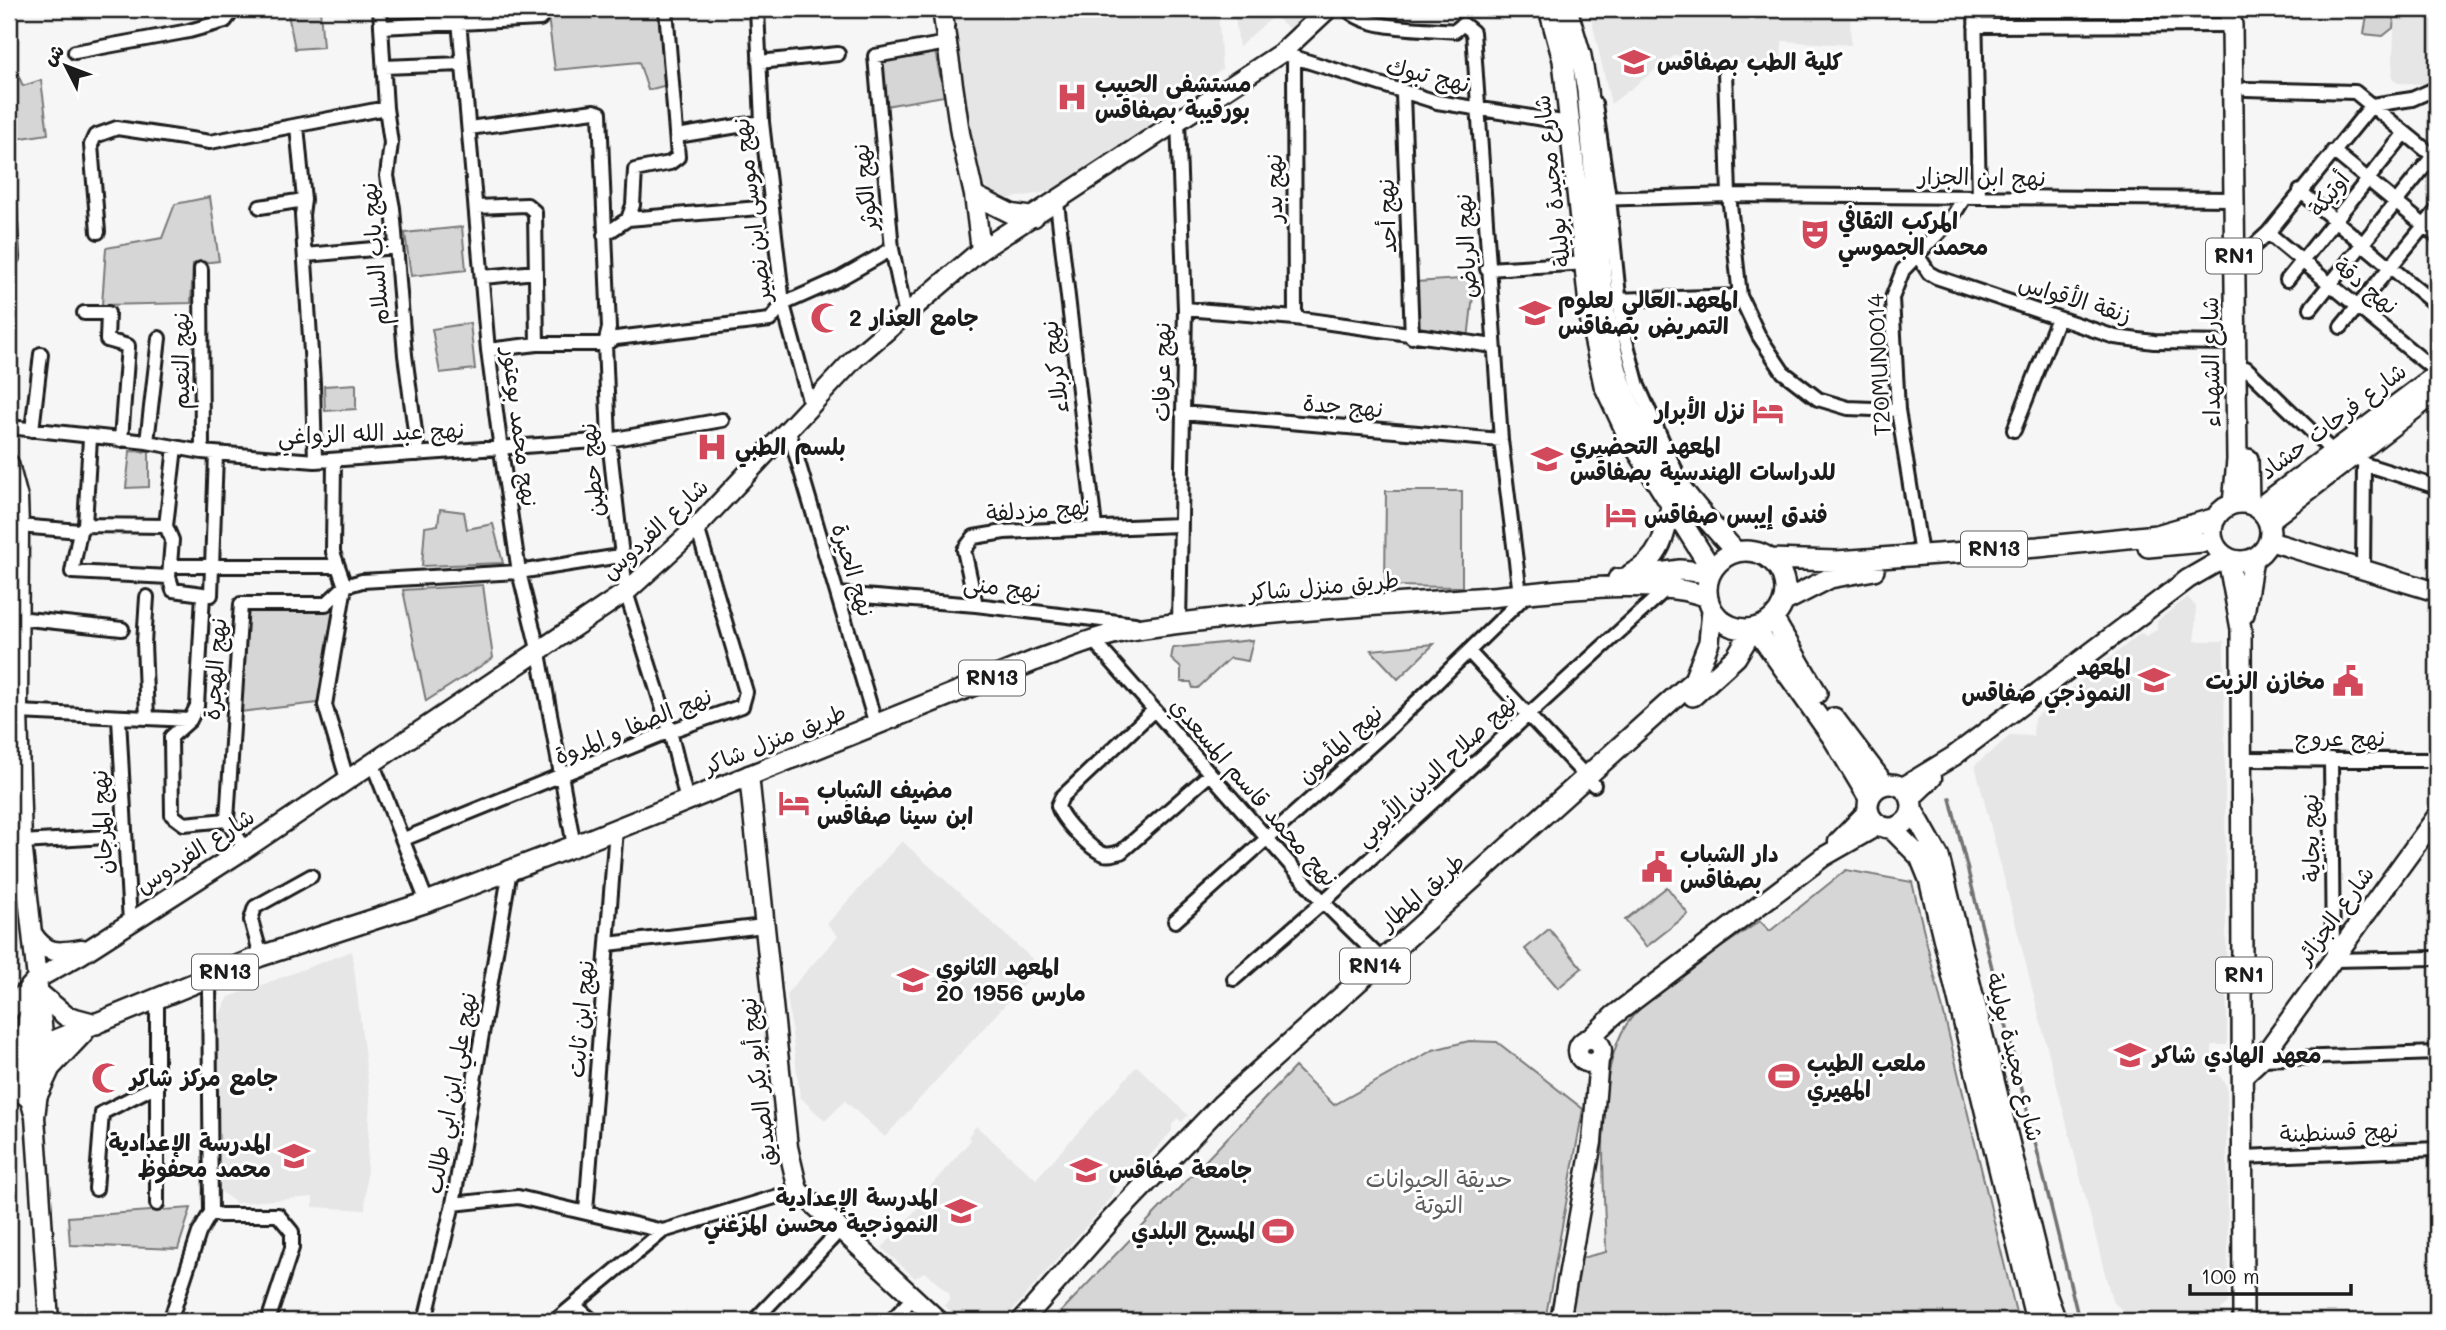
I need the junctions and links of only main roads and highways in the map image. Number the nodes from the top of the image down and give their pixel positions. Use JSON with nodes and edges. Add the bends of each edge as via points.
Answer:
{"nodes":[{"id":1,"x":1549,"y":9,"type":"edge"},
{"id":2,"x":1567,"y":9,"type":"edge"},
{"id":3,"x":2234,"y":14,"type":"edge"},
{"id":4,"x":1671,"y":506,"type":"junction"},
{"id":5,"x":2252,"y":509,"type":"junction"},
{"id":6,"x":2216,"y":517,"type":"junction"},
{"id":7,"x":2220,"y":551,"type":"junction"},
{"id":8,"x":1736,"y":552,"type":"junction"},
{"id":9,"x":1769,"y":559,"type":"junction"},
{"id":10,"x":2253,"y":559,"type":"junction"},
{"id":11,"x":1711,"y":571,"type":"junction"},
{"id":12,"x":1622,"y":578,"type":"junction"},
{"id":13,"x":1589,"y":588,"type":"junction"},
{"id":14,"x":1709,"y":604,"type":"junction"},
{"id":15,"x":1778,"y":610,"type":"junction"},
{"id":16,"x":1754,"y":629,"type":"junction"},
{"id":17,"x":2241,"y":629,"type":"junction"},
{"id":18,"x":1590,"y":782,"type":"junction"},
{"id":19,"x":1902,"y":795,"type":"junction"},
{"id":20,"x":1877,"y":816,"type":"junction"},
{"id":21,"x":1385,"y":963,"type":"junction"},
{"id":22,"x":38,"y":985,"type":"road end"},
{"id":23,"x":94,"y":1025,"type":"junction"},
{"id":24,"x":17,"y":1055,"type":"edge"},
{"id":25,"x":9,"y":1083,"type":"edge"},
{"id":26,"x":2047,"y":1296,"type":"junction"},
{"id":27,"x":1022,"y":1321,"type":"edge"},
{"id":28,"x":1037,"y":1321,"type":"edge"},
{"id":29,"x":2036,"y":1321,"type":"edge"},
{"id":30,"x":2056,"y":1321,"type":"edge"},
{"id":31,"x":2075,"y":1321,"type":"edge"},
{"id":32,"x":2243,"y":1321,"type":"edge"}],
"edges":[{"from":1,"to":4,"type":"main road","name":"شارع مجيدة بوليلة","via":[[1563,60],[1591,324],[1604,385],[1628,436]]},
{"from":2,"to":8,"type":"main road","name":"شارع مجيدة بوليلة","via":[[1581,55],[1603,198],[1611,346],[1623,388],[1662,462]]},
{"from":3,"to":5,"type":"main road","name":"شارع الشهداء","number":"RN1","via":[[2246,89],[2246,368]]},
{"from":3,"to":5,"type":"main road","name":"شارع الشهداء","number":"RN1","via":[[2236,460]]},
{"from":4,"to":11,"type":"main road","name":"شارع مجيدة بوليلة"},
{"from":4,"to":12,"type":"main road","via":[[1654,558]]},
{"from":5,"to":6,"type":"main road"},
{"from":5,"to":10,"type":"main road","number":"RN1","via":[[2269,541]]},
{"from":6,"to":7,"type":"main road","number":"RN1"},
{"from":6,"to":9,"type":"main road","number":"RN13","via":[[2135,538],[1837,561]]},
{"from":7,"to":10,"type":"main road","via":[[2236,561]]},
{"from":7,"to":15,"type":"main road","number":"RN13","via":[[1855,573],[1821,582]]},
{"from":7,"to":17,"type":"main road","number":"RN1"},
{"from":8,"to":9,"type":"main road","via":[[1754,552]]},
{"from":8,"to":11,"type":"main road"},
{"from":9,"to":15,"type":"main road","via":[[1783,578]]},
{"from":10,"to":17,"type":"main road","number":"RN1"},
{"from":11,"to":12,"type":"main road","name":"طريق منزل شاكر","number":"RN13"},
{"from":11,"to":14,"type":"main road"},
{"from":12,"to":13,"type":"main road","name":"طريق منزل شاكر","number":"RN13"},
{"from":13,"to":14,"type":"main road","name":"طريق منزل شاكر","number":"RN13","via":[[1694,592]]},
{"from":13,"to":23,"type":"main road","name":"طريق منزل شاكر","number":"RN13","via":[[1170,626],[1093,640],[574,846],[427,902],[261,956]]},
{"from":14,"to":16,"type":"main road","via":[[1729,626]]},
{"from":14,"to":18,"type":"main road","name":"طريق المطار","number":"RN14","via":[[1709,642],[1694,680]]},
{"from":15,"to":16,"type":"main road"},
{"from":15,"to":19,"type":"main road","name":"شارع مجيدة بوليلة","via":[[1824,703]]},
{"from":16,"to":18,"type":"main road","name":"طريق المطار","number":"RN14","via":[[1736,657]]},
{"from":16,"to":20,"type":"main road","name":"شارع مجيدة بوليلة","via":[[1833,738]]},
{"from":17,"to":32,"type":"main road","number":"RN1"},
{"from":18,"to":21,"type":"main road","name":"طريق المطار","number":"RN14"},
{"from":19,"to":20,"type":"main road"},
{"from":19,"to":20,"type":"main road","via":[[1902,825]]},
{"from":19,"to":26,"type":"main road","name":"شارع مجيدة بوليلة","via":[[1939,857]]},
{"from":20,"to":29,"type":"main road","name":"شارع مجيدة بوليلة","via":[[1920,857],[1929,879]]},
{"from":21,"to":27,"type":"main road","name":"طريق المطار","number":"RN14","via":[[1191,1135]]},
{"from":21,"to":28,"type":"main road","name":"طريق المطار","number":"RN14","via":[[1228,1113]]},
{"from":22,"to":23,"type":"main road","via":[[66,1016]]},
{"from":23,"to":24,"type":"main road","name":"طريق منزل شاكر","number":"RN13"},
{"from":23,"to":25,"type":"main road","via":[[56,1061],[34,1095]]},
{"from":26,"to":30,"type":"main road","name":"شارع مجيدة بوليلة"},
{"from":26,"to":31,"type":"main road","via":[[2060,1314]]}]}
